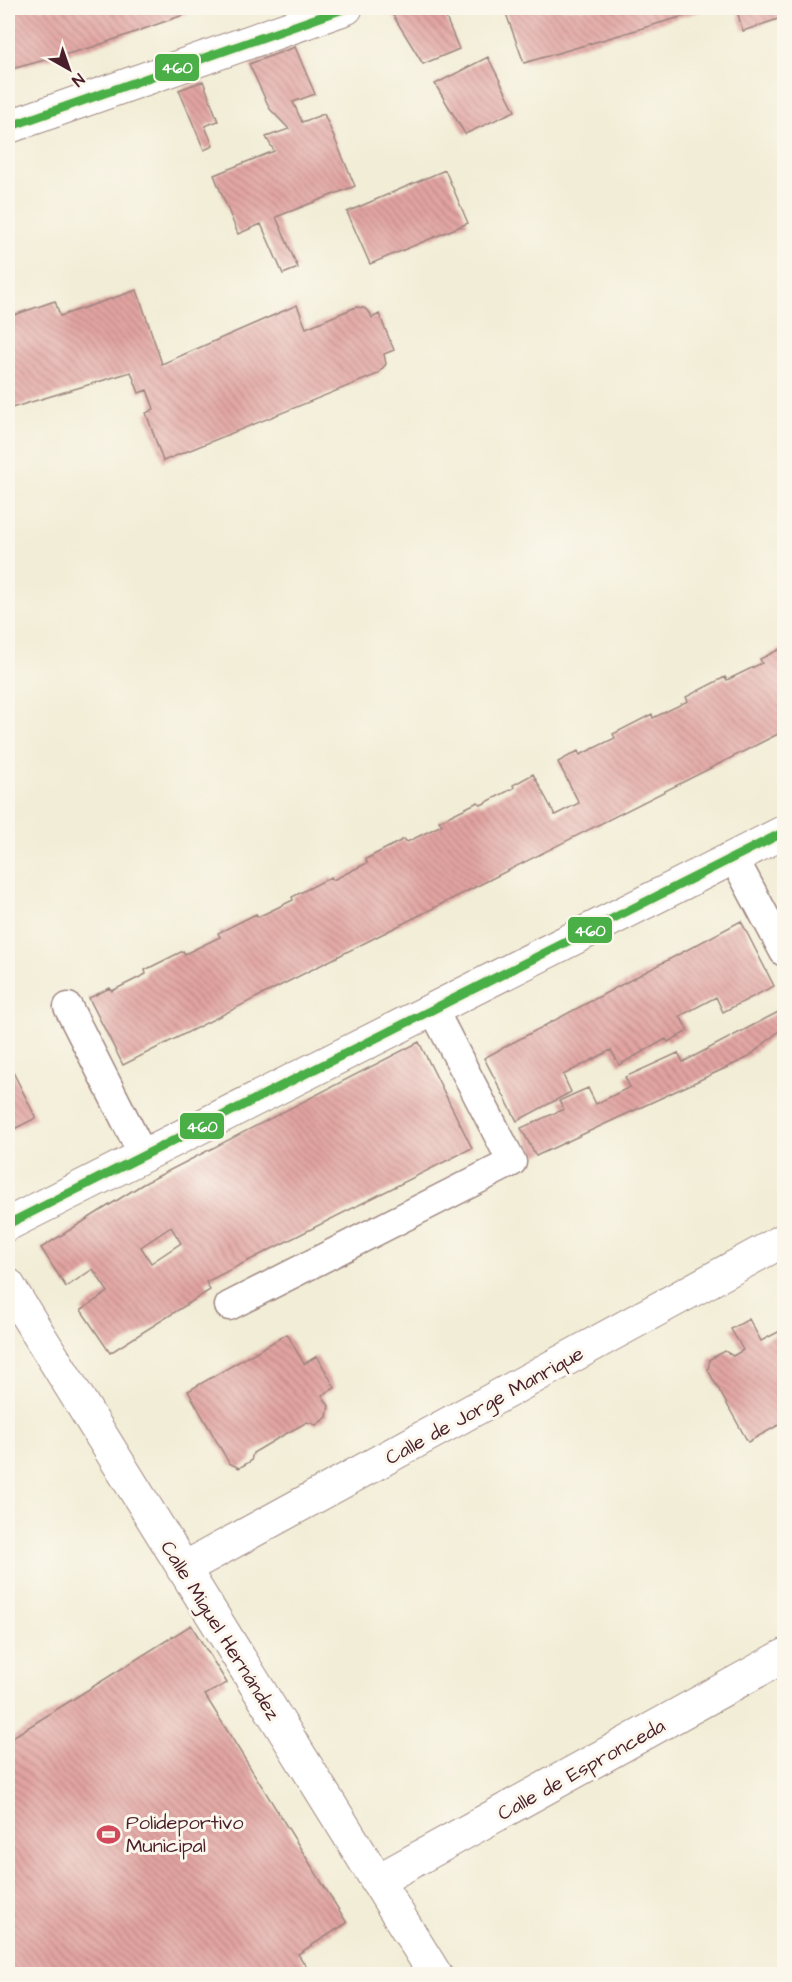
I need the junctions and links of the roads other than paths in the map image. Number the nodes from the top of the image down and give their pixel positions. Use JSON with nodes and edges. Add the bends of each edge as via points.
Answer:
{"nodes":[{"id":1,"x":346,"y":8,"type":"edge"},
{"id":2,"x":8,"y":127,"type":"edge"},
{"id":3,"x":784,"y":832,"type":"edge"},
{"id":4,"x":734,"y":858,"type":"junction"},
{"id":5,"x":784,"y":952,"type":"edge"},
{"id":6,"x":68,"y":1007,"type":"dead end"},
{"id":7,"x":433,"y":1009,"type":"junction"},
{"id":8,"x":142,"y":1155,"type":"junction"},
{"id":9,"x":8,"y":1224,"type":"edge"},
{"id":10,"x":784,"y":1240,"type":"edge"},
{"id":11,"x":8,"y":1285,"type":"edge"},
{"id":12,"x":229,"y":1306,"type":"dead end"},
{"id":13,"x":183,"y":1569,"type":"junction"},
{"id":14,"x":784,"y":1656,"type":"edge"},
{"id":15,"x":377,"y":1881,"type":"junction"},
{"id":16,"x":435,"y":1974,"type":"edge"}],
"edges":[{"from":1,"to":2,"type":"street"},
{"from":3,"to":4,"type":"street"},
{"from":4,"to":5,"type":"lane"},
{"from":4,"to":7,"type":"street"},
{"from":6,"to":8,"type":"lane"},
{"from":7,"to":8,"type":"street"},
{"from":7,"to":12,"type":"lane","via":[[512,1162]]},
{"from":8,"to":9,"type":"street"},
{"from":10,"to":13,"type":"street","name":"Calle de Jorge Manrique"},
{"from":11,"to":13,"type":"street","name":"Calle Miguel Hernández"},
{"from":13,"to":15,"type":"street","name":"Calle Miguel Hernández"},
{"from":14,"to":15,"type":"street","name":"Calle de Espronceda"},
{"from":15,"to":16,"type":"street","name":"Calle Miguel Hernández"}]}
